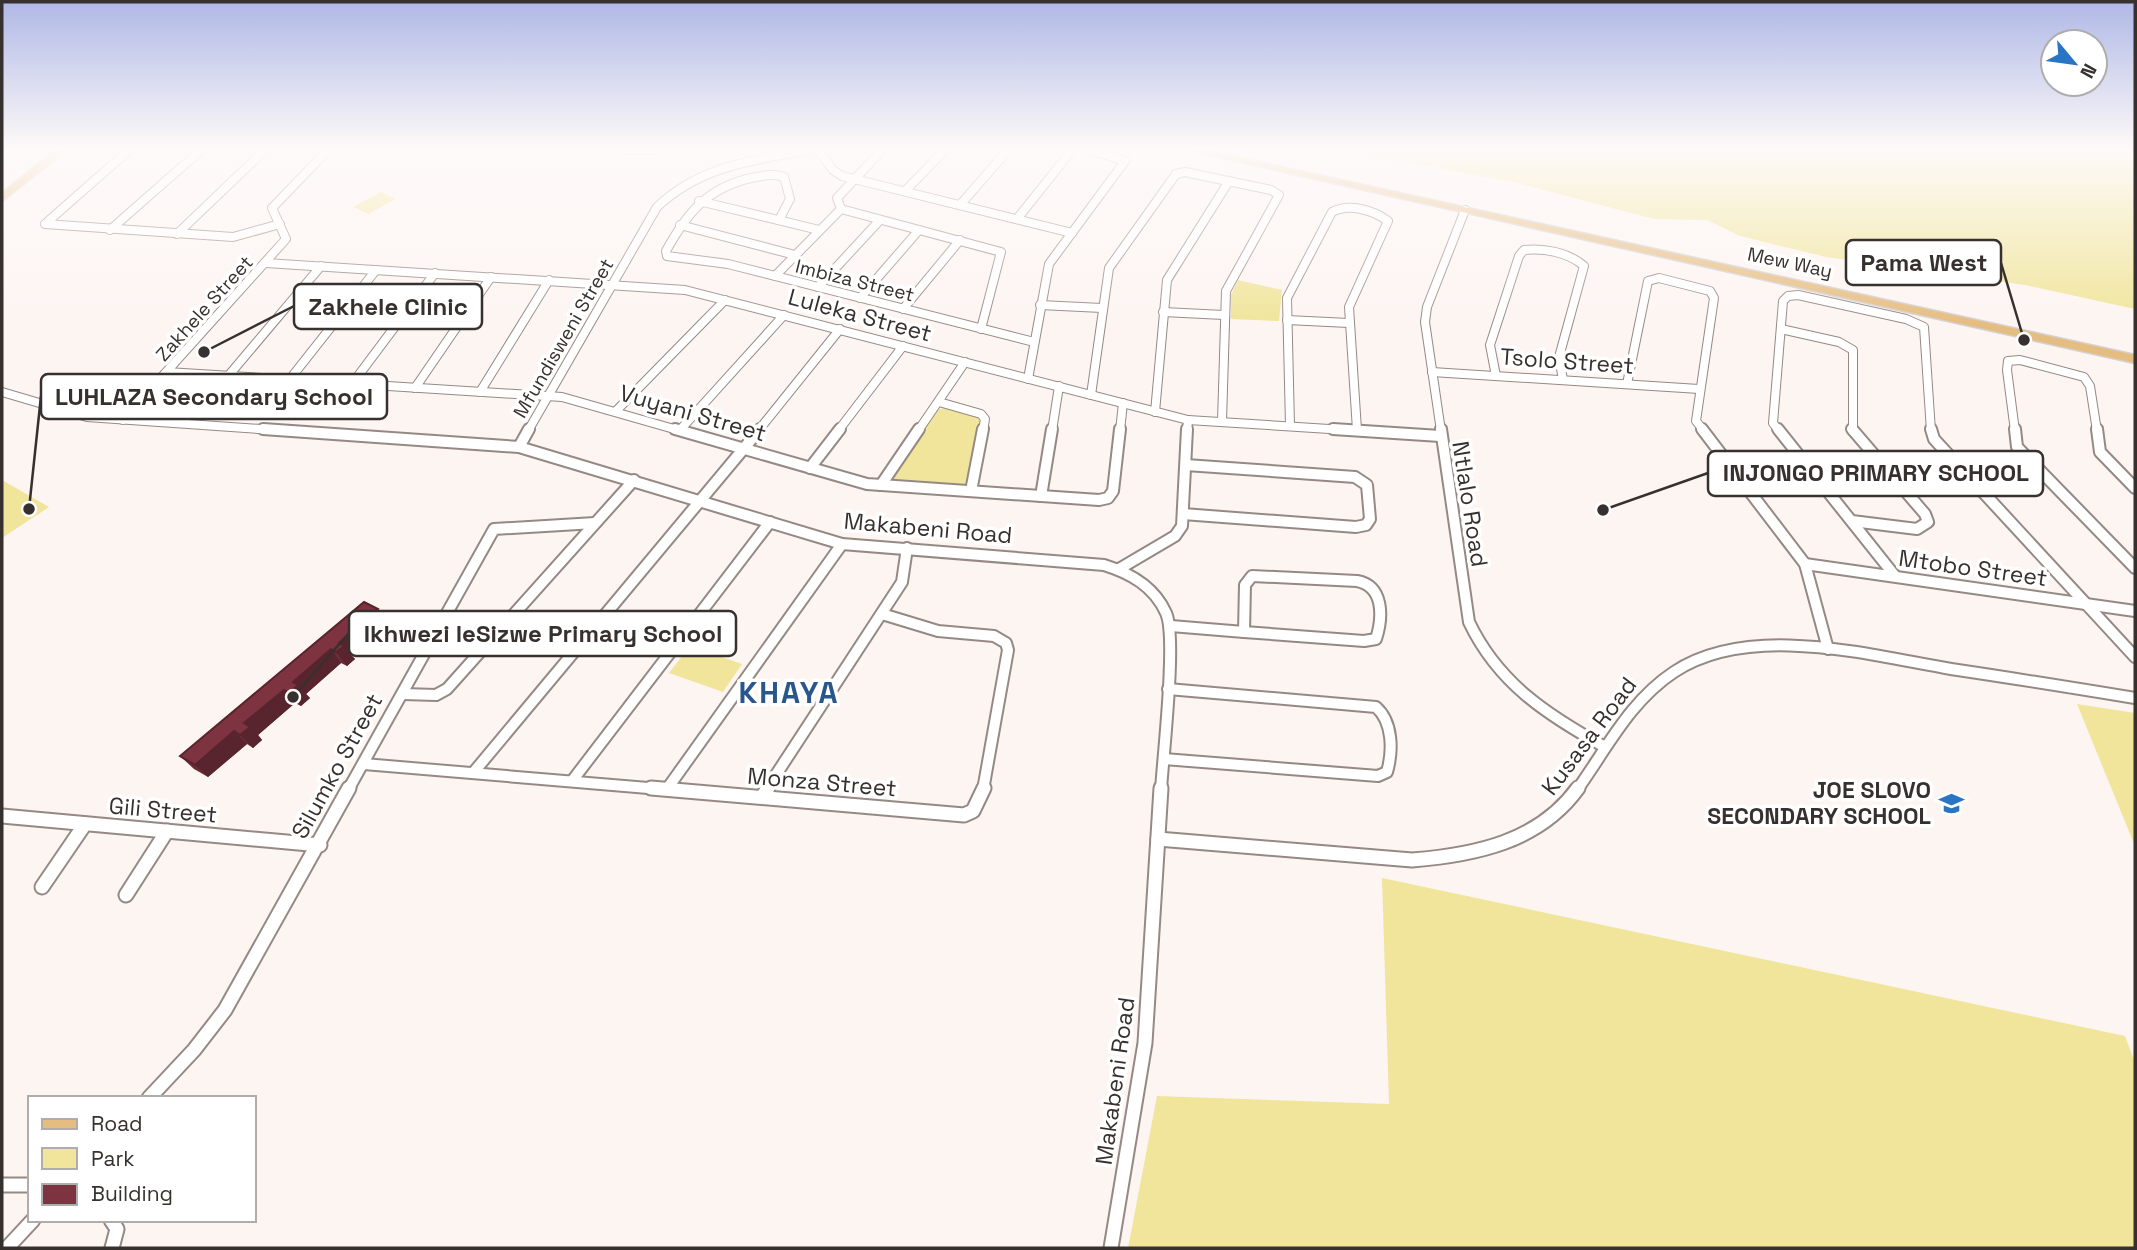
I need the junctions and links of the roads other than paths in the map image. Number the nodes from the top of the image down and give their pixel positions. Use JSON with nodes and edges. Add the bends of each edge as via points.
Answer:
{"nodes":[{"id":1,"x":60,"y":208,"type":"edge"},
{"id":2,"x":135,"y":208,"type":"edge"},
{"id":3,"x":204,"y":208,"type":"edge"},
{"id":4,"x":272,"y":208,"type":"edge"},
{"id":5,"x":656,"y":208,"type":"edge"},
{"id":6,"x":693,"y":208,"type":"edge"},
{"id":7,"x":730,"y":208,"type":"edge"},
{"id":8,"x":788,"y":208,"type":"edge"},
{"id":9,"x":974,"y":208,"type":"edge"},
{"id":10,"x":1026,"y":208,"type":"edge"},
{"id":11,"x":1090,"y":208,"type":"edge"},
{"id":12,"x":1152,"y":208,"type":"edge"},
{"id":13,"x":1212,"y":208,"type":"edge"},
{"id":14,"x":1271,"y":208,"type":"edge"},
{"id":15,"x":1340,"y":208,"type":"edge"},
{"id":16,"x":1349,"y":208,"type":"edge"},
{"id":17,"x":1457,"y":208,"type":"edge"},
{"id":18,"x":841,"y":209,"type":"joint"},
{"id":19,"x":1465,"y":210,"type":"junction"},
{"id":20,"x":1017,"y":219,"type":"junction"},
{"id":21,"x":779,"y":220,"type":"junction"},
{"id":22,"x":880,"y":220,"type":"junction"},
{"id":23,"x":280,"y":224,"type":"junction"},
{"id":24,"x":680,"y":225,"type":"junction"},
{"id":25,"x":110,"y":230,"type":"junction"},
{"id":26,"x":819,"y":230,"type":"junction"},
{"id":27,"x":919,"y":230,"type":"junction"},
{"id":28,"x":1072,"y":233,"type":"junction"},
{"id":29,"x":177,"y":234,"type":"junction"},
{"id":30,"x":960,"y":240,"type":"junction"},
{"id":31,"x":795,"y":255,"type":"junction"},
{"id":32,"x":266,"y":263,"type":"junction"},
{"id":33,"x":321,"y":266,"type":"junction"},
{"id":34,"x":376,"y":270,"type":"junction"},
{"id":35,"x":435,"y":273,"type":"junction"},
{"id":36,"x":775,"y":276,"type":"junction"},
{"id":37,"x":491,"y":277,"type":"junction"},
{"id":38,"x":549,"y":281,"type":"junction"},
{"id":39,"x":612,"y":284,"type":"junction"},
{"id":40,"x":818,"y":287,"type":"junction"},
{"id":41,"x":860,"y":298,"type":"junction"},
{"id":42,"x":725,"y":300,"type":"junction"},
{"id":43,"x":1040,"y":305,"type":"junction"},
{"id":44,"x":1102,"y":308,"type":"junction"},
{"id":45,"x":903,"y":309,"type":"junction"},
{"id":46,"x":1163,"y":312,"type":"junction"},
{"id":47,"x":784,"y":315,"type":"junction"},
{"id":48,"x":1224,"y":315,"type":"junction"},
{"id":49,"x":1287,"y":320,"type":"junction"},
{"id":50,"x":1349,"y":323,"type":"junction"},
{"id":51,"x":840,"y":329,"type":"junction"},
{"id":52,"x":981,"y":329,"type":"junction"},
{"id":53,"x":1781,"y":329,"type":"junction"},
{"id":54,"x":1034,"y":342,"type":"junction"},
{"id":55,"x":903,"y":346,"type":"junction"},
{"id":56,"x":2135,"y":359,"type":"edge"},
{"id":57,"x":965,"y":362,"type":"junction"},
{"id":58,"x":167,"y":372,"type":"junction"},
{"id":59,"x":1432,"y":372,"type":"junction"},
{"id":60,"x":229,"y":375,"type":"junction"},
{"id":61,"x":1496,"y":376,"type":"junction"},
{"id":62,"x":290,"y":379,"type":"junction"},
{"id":63,"x":1028,"y":379,"type":"junction"},
{"id":64,"x":1563,"y":380,"type":"junction"},
{"id":65,"x":352,"y":384,"type":"junction"},
{"id":66,"x":1627,"y":384,"type":"junction"},
{"id":67,"x":1059,"y":386,"type":"junction"},
{"id":68,"x":415,"y":388,"type":"junction"},
{"id":69,"x":1699,"y":389,"type":"junction"},
{"id":70,"x":2,"y":392,"type":"edge"},
{"id":71,"x":480,"y":392,"type":"junction"},
{"id":72,"x":1091,"y":395,"type":"junction"},
{"id":73,"x":548,"y":396,"type":"junction"},
{"id":74,"x":939,"y":402,"type":"junction"},
{"id":75,"x":1123,"y":403,"type":"junction"},
{"id":76,"x":616,"y":411,"type":"junction"},
{"id":77,"x":1155,"y":412,"type":"junction"},
{"id":78,"x":123,"y":420,"type":"junction"},
{"id":79,"x":1188,"y":420,"type":"junction"},
{"id":80,"x":1222,"y":421,"type":"junction"},
{"id":81,"x":1290,"y":426,"type":"junction"},
{"id":82,"x":680,"y":430,"type":"junction"},
{"id":83,"x":1357,"y":430,"type":"junction"},
{"id":84,"x":1440,"y":436,"type":"junction"},
{"id":85,"x":519,"y":447,"type":"junction"},
{"id":86,"x":744,"y":449,"type":"junction"},
{"id":87,"x":1186,"y":465,"type":"junction"},
{"id":88,"x":810,"y":468,"type":"junction"},
{"id":89,"x":634,"y":480,"type":"junction"},
{"id":90,"x":881,"y":485,"type":"junction"},
{"id":91,"x":2135,"y":488,"type":"edge"},
{"id":92,"x":971,"y":491,"type":"junction"},
{"id":93,"x":1041,"y":496,"type":"junction"},
{"id":94,"x":702,"y":501,"type":"junction"},
{"id":95,"x":1183,"y":514,"type":"junction"},
{"id":96,"x":1852,"y":521,"type":"junction"},
{"id":97,"x":770,"y":522,"type":"junction"},
{"id":98,"x":595,"y":523,"type":"junction"},
{"id":99,"x":842,"y":544,"type":"junction"},
{"id":100,"x":907,"y":548,"type":"junction"},
{"id":101,"x":1805,"y":564,"type":"junction"},
{"id":102,"x":2135,"y":568,"type":"edge"},
{"id":103,"x":1119,"y":569,"type":"junction"},
{"id":104,"x":1895,"y":576,"type":"junction"},
{"id":105,"x":2085,"y":603,"type":"junction"},
{"id":106,"x":2135,"y":611,"type":"edge"},
{"id":107,"x":882,"y":614,"type":"junction"},
{"id":108,"x":1171,"y":626,"type":"junction"},
{"id":109,"x":1244,"y":632,"type":"junction"},
{"id":110,"x":1828,"y":649,"type":"junction"},
{"id":111,"x":2135,"y":657,"type":"edge"},
{"id":112,"x":1168,"y":689,"type":"junction"},
{"id":113,"x":403,"y":694,"type":"junction"},
{"id":114,"x":2135,"y":698,"type":"edge"},
{"id":115,"x":1605,"y":747,"type":"junction"},
{"id":116,"x":1164,"y":759,"type":"junction"},
{"id":117,"x":364,"y":764,"type":"junction"},
{"id":118,"x":473,"y":773,"type":"junction"},
{"id":119,"x":572,"y":781,"type":"junction"},
{"id":120,"x":667,"y":789,"type":"junction"},
{"id":121,"x":762,"y":797,"type":"junction"},
{"id":122,"x":2,"y":817,"type":"edge"},
{"id":123,"x":85,"y":824,"type":"junction"},
{"id":124,"x":167,"y":831,"type":"junction"},
{"id":125,"x":1158,"y":839,"type":"junction"},
{"id":126,"x":320,"y":845,"type":"junction"},
{"id":127,"x":42,"y":887,"type":"dead end"},
{"id":128,"x":126,"y":895,"type":"dead end"},
{"id":129,"x":151,"y":1096,"type":"edge"},
{"id":130,"x":2,"y":1185,"type":"edge"},
{"id":131,"x":28,"y":1185,"type":"edge"},
{"id":132,"x":31,"y":1222,"type":"edge"},
{"id":133,"x":112,"y":1222,"type":"edge"},
{"id":134,"x":7,"y":1248,"type":"edge"},
{"id":135,"x":112,"y":1248,"type":"edge"},
{"id":136,"x":1111,"y":1248,"type":"edge"}],
"edges":[{"from":1,"to":25,"type":"street","via":[[44,222]]},
{"from":2,"to":25,"type":"street"},
{"from":3,"to":29,"type":"street"},
{"from":4,"to":23,"type":"street","name":"Zakhele Street"},
{"from":5,"to":39,"type":"street","name":"Mfundisweni Street"},
{"from":6,"to":24,"type":"street"},
{"from":7,"to":21,"type":"street"},
{"from":8,"to":21,"type":"street"},
{"from":9,"to":20,"type":"street"},
{"from":10,"to":20,"type":"street"},
{"from":11,"to":28,"type":"street"},
{"from":12,"to":44,"type":"street","via":[[1109,268]]},
{"from":13,"to":46,"type":"street","via":[[1169,275]]},
{"from":14,"to":48,"type":"street","via":[[1227,287]]},
{"from":15,"to":49,"type":"street","via":[[1332,212],[1289,294]]},
{"from":16,"to":50,"type":"street","via":[[1388,221],[1349,306]]},
{"from":17,"to":19,"type":"main road","name":"Mew Way"},
{"from":18,"to":22,"type":"street"},
{"from":18,"to":26,"type":"street"},
{"from":19,"to":56,"type":"main road","name":"Mew Way"},
{"from":19,"to":59,"type":"street","name":"Ntlalo Road","via":[[1427,307]]},
{"from":20,"to":28,"type":"street"},
{"from":21,"to":26,"type":"street"},
{"from":22,"to":27,"type":"street"},
{"from":22,"to":40,"type":"street"},
{"from":23,"to":29,"type":"street","via":[[233,237]]},
{"from":23,"to":32,"type":"street","name":"Zakhele Street","via":[[286,239]]},
{"from":24,"to":31,"type":"street"},
{"from":24,"to":36,"type":"street","name":"Imbiza Street","via":[[667,256],[710,260]]},
{"from":25,"to":29,"type":"street"},
{"from":26,"to":31,"type":"street"},
{"from":27,"to":30,"type":"street"},
{"from":27,"to":41,"type":"street"},
{"from":28,"to":43,"type":"street","via":[[1049,264]]},
{"from":30,"to":45,"type":"street"},
{"from":30,"to":52,"type":"street","via":[[1001,251]]},
{"from":31,"to":36,"type":"street"},
{"from":32,"to":33,"type":"street","name":"Luleka Street"},
{"from":32,"to":58,"type":"street","name":"Zakhele Street"},
{"from":33,"to":34,"type":"street","name":"Luleka Street"},
{"from":33,"to":60,"type":"street"},
{"from":34,"to":35,"type":"street","name":"Luleka Street"},
{"from":34,"to":62,"type":"street"},
{"from":35,"to":37,"type":"street","name":"Luleka Street"},
{"from":35,"to":65,"type":"street"},
{"from":36,"to":40,"type":"street","name":"Imbiza Street"},
{"from":37,"to":38,"type":"street","name":"Luleka Street"},
{"from":37,"to":68,"type":"street"},
{"from":38,"to":39,"type":"street","name":"Luleka Street"},
{"from":38,"to":71,"type":"street"},
{"from":39,"to":42,"type":"street","name":"Luleka Street","via":[[685,290]]},
{"from":39,"to":73,"type":"street","name":"Mfundisweni Street"},
{"from":40,"to":41,"type":"street","name":"Imbiza Street"},
{"from":41,"to":45,"type":"street","name":"Imbiza Street"},
{"from":42,"to":47,"type":"street","name":"Luleka Street"},
{"from":42,"to":76,"type":"street"},
{"from":43,"to":44,"type":"street"},
{"from":43,"to":54,"type":"street"},
{"from":44,"to":72,"type":"street"},
{"from":45,"to":52,"type":"street","name":"Imbiza Street"},
{"from":46,"to":48,"type":"street"},
{"from":46,"to":77,"type":"street"},
{"from":47,"to":51,"type":"street","name":"Luleka Street"},
{"from":47,"to":82,"type":"street"},
{"from":48,"to":80,"type":"street"},
{"from":49,"to":50,"type":"street"},
{"from":49,"to":81,"type":"street"},
{"from":50,"to":83,"type":"street"},
{"from":51,"to":55,"type":"street","name":"Luleka Street"},
{"from":51,"to":86,"type":"street"},
{"from":52,"to":54,"type":"street","name":"Imbiza Street"},
{"from":53,"to":96,"type":"street","via":[[1773,423]]},
{"from":53,"to":96,"type":"street","via":[[1839,342],[1853,350],[1852,430],[1928,522],[1917,529]]},
{"from":53,"to":105,"type":"street","via":[[1783,301],[1793,295],[1906,319],[1924,327],[1934,439]]},
{"from":54,"to":63,"type":"street"},
{"from":55,"to":57,"type":"street","name":"Luleka Street"},
{"from":55,"to":88,"type":"street"},
{"from":57,"to":63,"type":"street","name":"Luleka Street"},
{"from":57,"to":74,"type":"street"},
{"from":58,"to":60,"type":"street","name":"Vuyani Street"},
{"from":58,"to":78,"type":"street","name":"Zakhele Street"},
{"from":59,"to":61,"type":"street","name":"Tsolo Street"},
{"from":59,"to":84,"type":"street","name":"Ntlalo Road"},
{"from":60,"to":62,"type":"street","name":"Vuyani Street"},
{"from":61,"to":64,"type":"street","name":"Tsolo Street"},
{"from":61,"to":64,"type":"street","via":[[1490,345],[1519,256],[1532,249],[1575,259],[1584,266],[1559,357]]},
{"from":62,"to":65,"type":"street","name":"Vuyani Street"},
{"from":63,"to":67,"type":"street","name":"Luleka Street"},
{"from":64,"to":66,"type":"street","name":"Tsolo Street"},
{"from":65,"to":68,"type":"street","name":"Vuyani Street"},
{"from":66,"to":69,"type":"street","name":"Tsolo Street"},
{"from":66,"to":69,"type":"street","via":[[1646,285],[1659,278],[1713,294]]},
{"from":67,"to":72,"type":"street","name":"Luleka Street"},
{"from":67,"to":93,"type":"street"},
{"from":68,"to":71,"type":"street","name":"Vuyani Street"},
{"from":69,"to":101,"type":"street","via":[[1695,416],[1699,426]]},
{"from":70,"to":78,"type":"street","name":"Makabeni Road","via":[[48,408]]},
{"from":71,"to":73,"type":"street","name":"Vuyani Street"},
{"from":72,"to":75,"type":"street","name":"Luleka Street"},
{"from":73,"to":76,"type":"street","name":"Vuyani Street","via":[[574,398]]},
{"from":73,"to":85,"type":"street","name":"Mfundisweni Street"},
{"from":74,"to":90,"type":"street"},
{"from":74,"to":92,"type":"street","via":[[985,419]]},
{"from":75,"to":77,"type":"street","name":"Luleka Street"},
{"from":75,"to":93,"type":"street","name":"Vuyani Street","via":[[1111,495],[1099,500]]},
{"from":76,"to":82,"type":"street","name":"Vuyani Street"},
{"from":77,"to":79,"type":"street","name":"Luleka Street"},
{"from":78,"to":85,"type":"street","name":"Makabeni Road"},
{"from":79,"to":80,"type":"street","name":"Luleka Street"},
{"from":79,"to":87,"type":"street"},
{"from":80,"to":81,"type":"street","name":"Luleka Street"},
{"from":81,"to":83,"type":"street","name":"Luleka Street"},
{"from":82,"to":86,"type":"street","name":"Vuyani Street"},
{"from":83,"to":84,"type":"street","name":"Luleka Street"},
{"from":84,"to":115,"type":"street","name":"Ntlalo Road","via":[[1465,603],[1477,642],[1521,695]]},
{"from":85,"to":89,"type":"street","name":"Makabeni Road"},
{"from":86,"to":88,"type":"street","name":"Vuyani Street"},
{"from":86,"to":94,"type":"street"},
{"from":87,"to":95,"type":"street"},
{"from":87,"to":95,"type":"street","via":[[1355,477],[1367,485],[1370,519],[1356,527]]},
{"from":88,"to":90,"type":"street","name":"Vuyani Street"},
{"from":89,"to":94,"type":"street","name":"Makabeni Road"},
{"from":89,"to":98,"type":"street"},
{"from":90,"to":92,"type":"street","name":"Vuyani Street"},
{"from":91,"to":102,"type":"street","via":[[2100,452],[2088,381],[2071,372],[2008,361],[2017,447]]},
{"from":92,"to":93,"type":"street","name":"Vuyani Street"},
{"from":94,"to":97,"type":"street","name":"Makabeni Road"},
{"from":94,"to":118,"type":"street"},
{"from":95,"to":103,"type":"street","via":[[1175,536]]},
{"from":96,"to":104,"type":"street"},
{"from":97,"to":99,"type":"street","name":"Makabeni Road"},
{"from":97,"to":119,"type":"street"},
{"from":98,"to":113,"type":"street","via":[[447,689],[436,695]]},
{"from":98,"to":113,"type":"street","name":"Silumko Street","via":[[494,529]]},
{"from":99,"to":100,"type":"street","name":"Makabeni Road"},
{"from":99,"to":120,"type":"street"},
{"from":100,"to":103,"type":"street","name":"Makabeni Road"},
{"from":100,"to":107,"type":"street","via":[[902,582]]},
{"from":101,"to":104,"type":"street","name":"Mtobo Street"},
{"from":101,"to":110,"type":"street"},
{"from":103,"to":108,"type":"street","name":"Makabeni Road","via":[[1160,599]]},
{"from":104,"to":105,"type":"street","name":"Mtobo Street"},
{"from":105,"to":106,"type":"street","name":"Mtobo Street"},
{"from":105,"to":111,"type":"street"},
{"from":107,"to":121,"type":"street"},
{"from":107,"to":121,"type":"street","name":"Monza Street","via":[[925,628],[994,636],[1006,643],[979,803],[973,811],[956,816]]},
{"from":108,"to":109,"type":"street"},
{"from":108,"to":112,"type":"street","name":"Makabeni Road"},
{"from":109,"to":109,"type":"street","via":[[1371,641],[1380,629],[1376,593],[1370,585],[1357,581],[1252,576],[1245,584]]},
{"from":110,"to":114,"type":"street","name":"Kusasa Road"},
{"from":110,"to":115,"type":"street","name":"Kusasa Road","via":[[1754,647],[1697,659],[1648,690]]},
{"from":112,"to":116,"type":"street","name":"Makabeni Road"},
{"from":112,"to":116,"type":"street","via":[[1376,707],[1387,720],[1390,761],[1387,772],[1378,776]]},
{"from":113,"to":117,"type":"street","name":"Silumko Street"},
{"from":115,"to":125,"type":"street","name":"Kusasa Road","via":[[1582,785],[1550,818],[1499,845],[1454,856],[1412,860]]},
{"from":116,"to":125,"type":"street","name":"Makabeni Road"},
{"from":117,"to":118,"type":"street","name":"Monza Street"},
{"from":117,"to":126,"type":"street","name":"Silumko Street"},
{"from":118,"to":119,"type":"street","name":"Monza Street"},
{"from":119,"to":120,"type":"street","name":"Monza Street"},
{"from":120,"to":121,"type":"street","name":"Monza Street"},
{"from":122,"to":123,"type":"street","name":"Gili Street"},
{"from":123,"to":124,"type":"street","name":"Gili Street"},
{"from":123,"to":127,"type":"street"},
{"from":124,"to":126,"type":"street","name":"Gili Street"},
{"from":124,"to":128,"type":"street"},
{"from":125,"to":136,"type":"street","name":"Makabeni Road","via":[[1145,1043]]},
{"from":126,"to":129,"type":"street","name":"Silumko Street","via":[[225,1010]]},
{"from":130,"to":131,"type":"street"},
{"from":132,"to":134,"type":"street"},
{"from":133,"to":135,"type":"street","via":[[117,1228]]}]}
